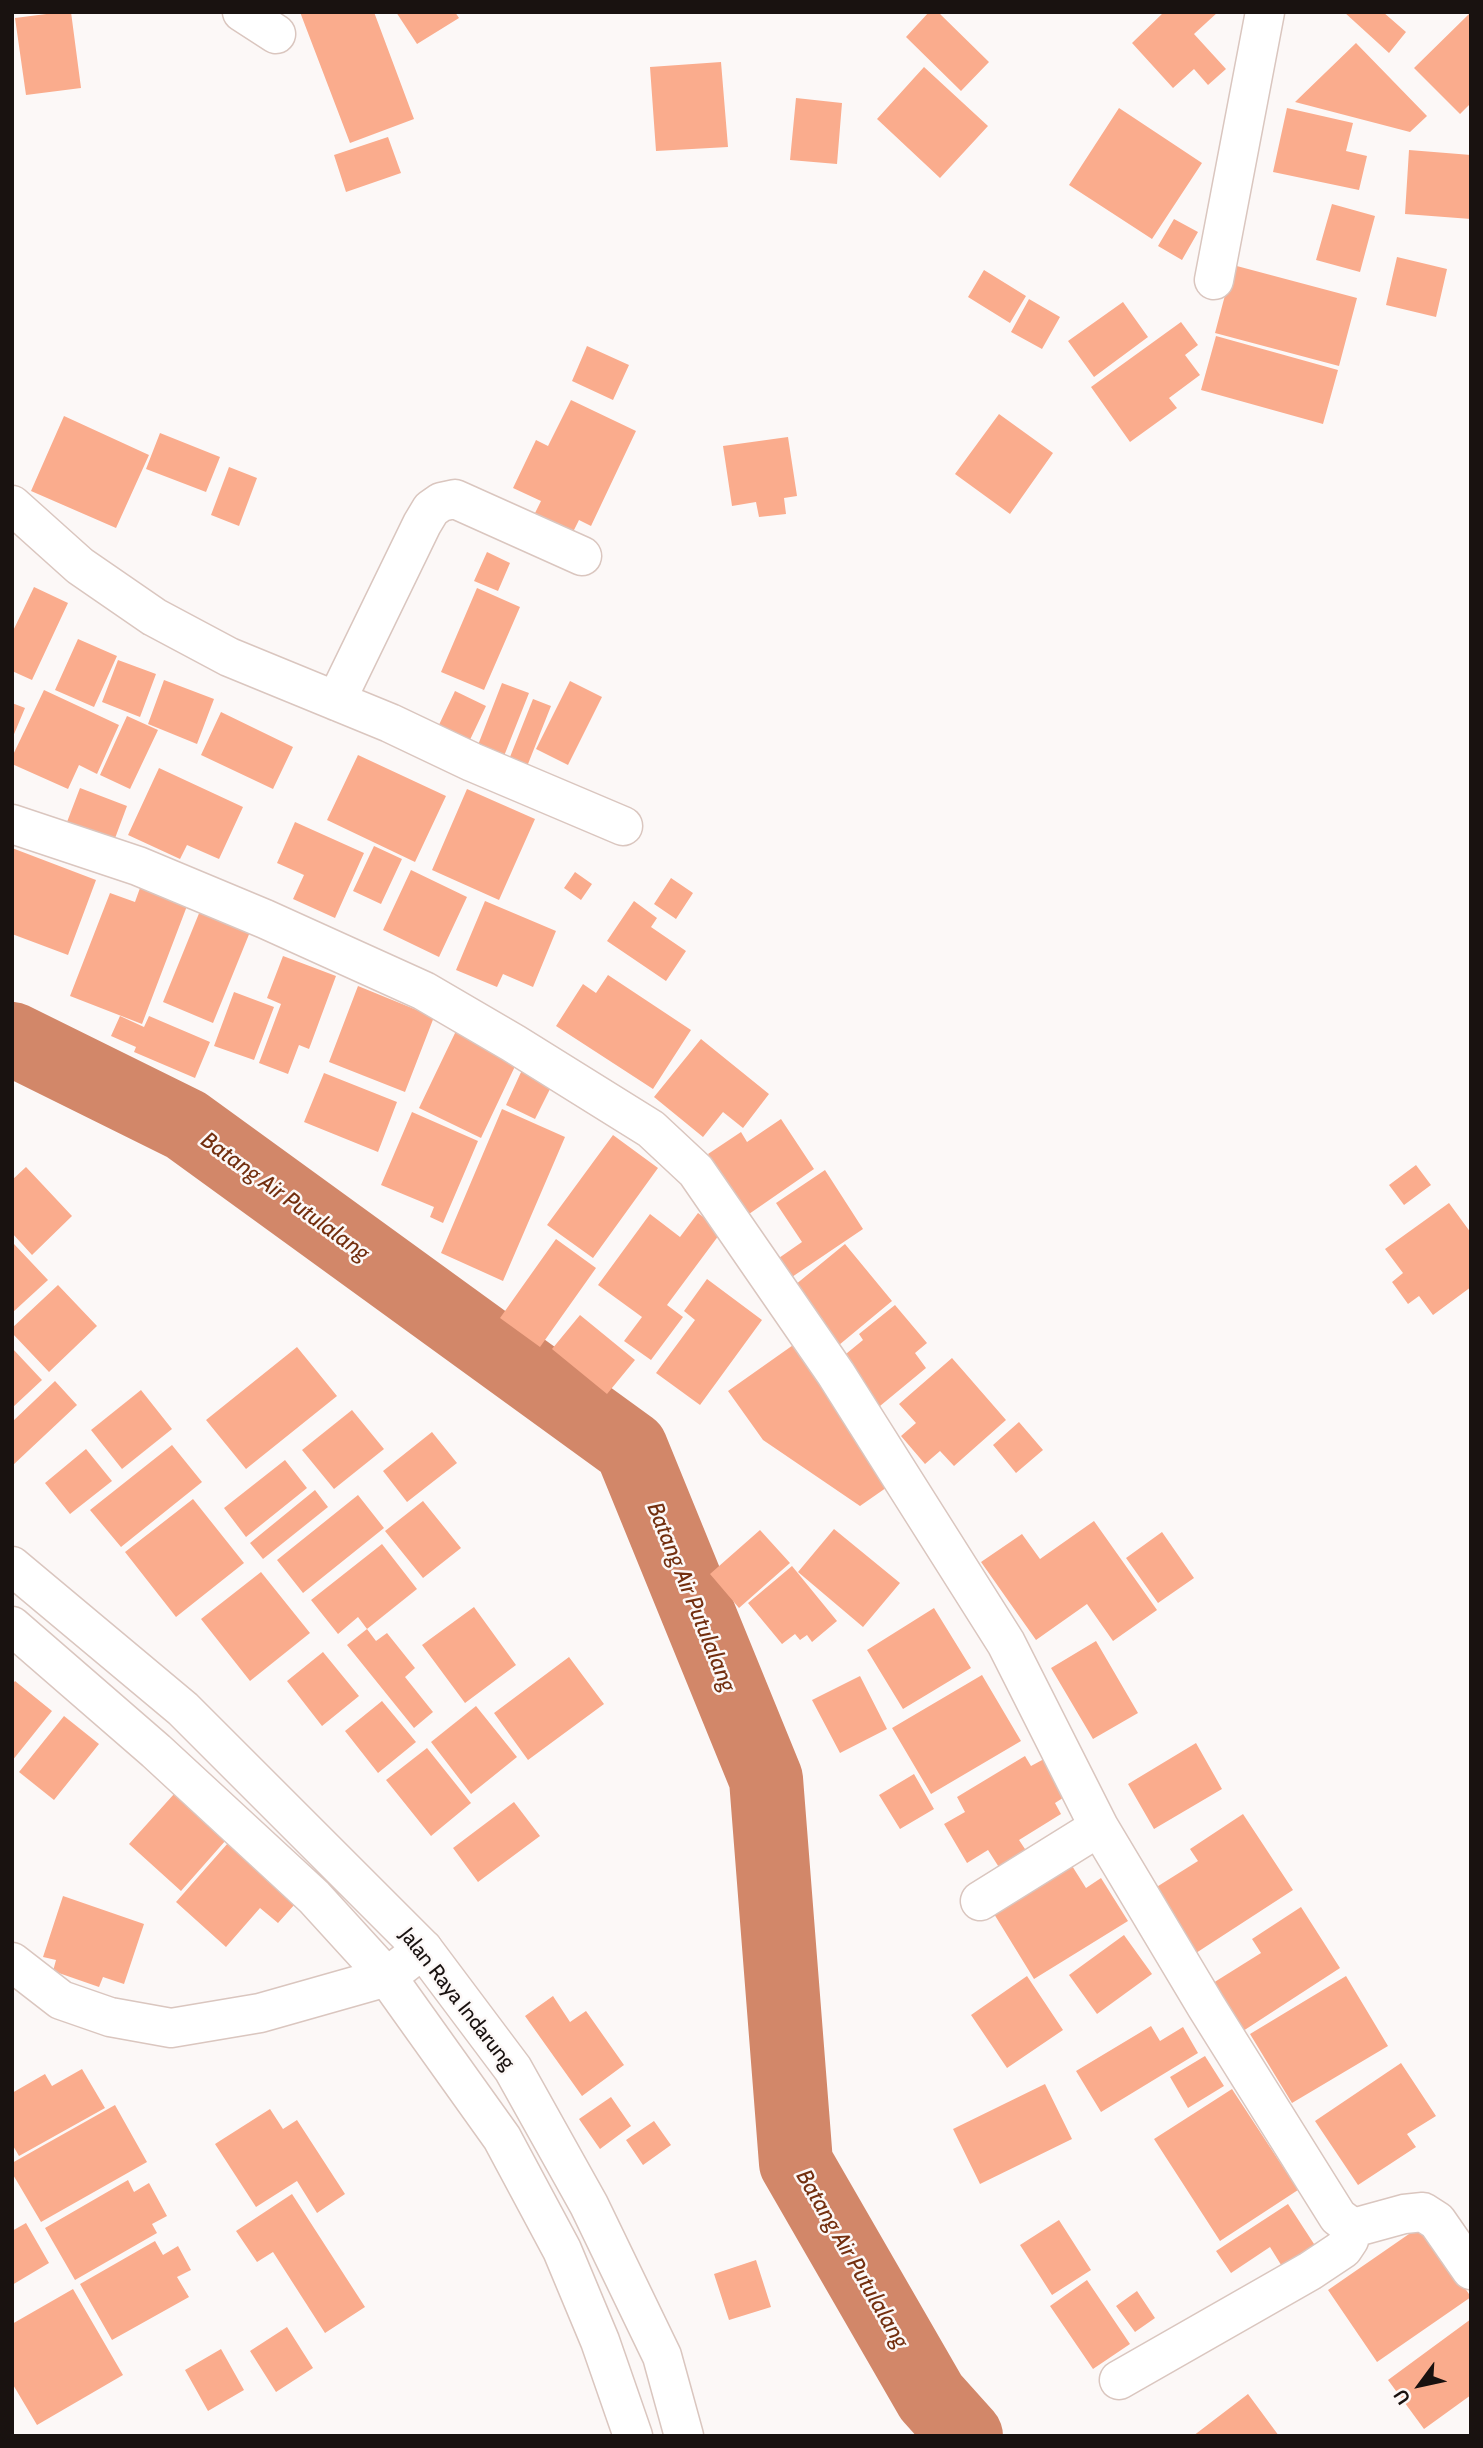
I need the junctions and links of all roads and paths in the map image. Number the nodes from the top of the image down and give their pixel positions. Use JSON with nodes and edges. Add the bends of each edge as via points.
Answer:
{"nodes":[{"id":1,"x":242,"y":12,"type":"edge"},
{"id":2,"x":1265,"y":12,"type":"edge"},
{"id":3,"x":276,"y":34,"type":"dead end"},
{"id":4,"x":1214,"y":280,"type":"dead end"},
{"id":5,"x":12,"y":505,"type":"edge"},
{"id":6,"x":582,"y":556,"type":"dead end"},
{"id":7,"x":336,"y":701,"type":"junction"},
{"id":8,"x":12,"y":824,"type":"edge"},
{"id":9,"x":623,"y":825,"type":"dead end"},
{"id":10,"x":17,"y":1580,"type":"edge"},
{"id":11,"x":12,"y":1626,"type":"edge"},
{"id":12,"x":1099,"y":1827,"type":"junction"},
{"id":13,"x":980,"y":1901,"type":"dead end"},
{"id":14,"x":423,"y":1949,"type":"junction"},
{"id":15,"x":12,"y":1962,"type":"edge"},
{"id":16,"x":387,"y":1977,"type":"junction"},
{"id":17,"x":1353,"y":2228,"type":"junction"},
{"id":18,"x":1471,"y":2270,"type":"edge"},
{"id":19,"x":1119,"y":2380,"type":"dead end"},
{"id":20,"x":633,"y":2436,"type":"edge"},
{"id":21,"x":684,"y":2436,"type":"edge"}],
"edges":[{"from":1,"to":3,"type":"main road"},
{"from":2,"to":4,"type":"main road"},
{"from":5,"to":7,"type":"main road","via":[[80,566],[154,617],[229,657]]},
{"from":6,"to":7,"type":"main road","via":[[455,499],[442,502],[422,523]]},
{"from":7,"to":9,"type":"main road"},
{"from":8,"to":12,"type":"main road","via":[[138,866],[424,991],[651,1129],[696,1171],[836,1374],[1006,1643]]},
{"from":10,"to":14,"type":"main road","name":"Jalan Raya Indarung","via":[[183,1709]]},
{"from":11,"to":16,"type":"main road","name":"Jalan Raya Indarung","via":[[314,1897]]},
{"from":12,"to":13,"type":"main road"},
{"from":12,"to":17,"type":"main road","via":[[1323,2196]]},
{"from":14,"to":16,"type":"main road"},
{"from":14,"to":21,"type":"main road","name":"Jalan Raya Indarung","via":[[513,2069],[589,2205],[662,2356]]},
{"from":15,"to":16,"type":"main road","via":[[61,2000],[110,2017],[171,2028],[260,2012]]},
{"from":16,"to":20,"type":"main road","name":"Jalan Raya Indarung","via":[[502,2138],[562,2250]]},
{"from":17,"to":18,"type":"main road","via":[[1423,2212],[1437,2221]]},
{"from":17,"to":19,"type":"main road","via":[[1343,2249],[1310,2271]]}]}
